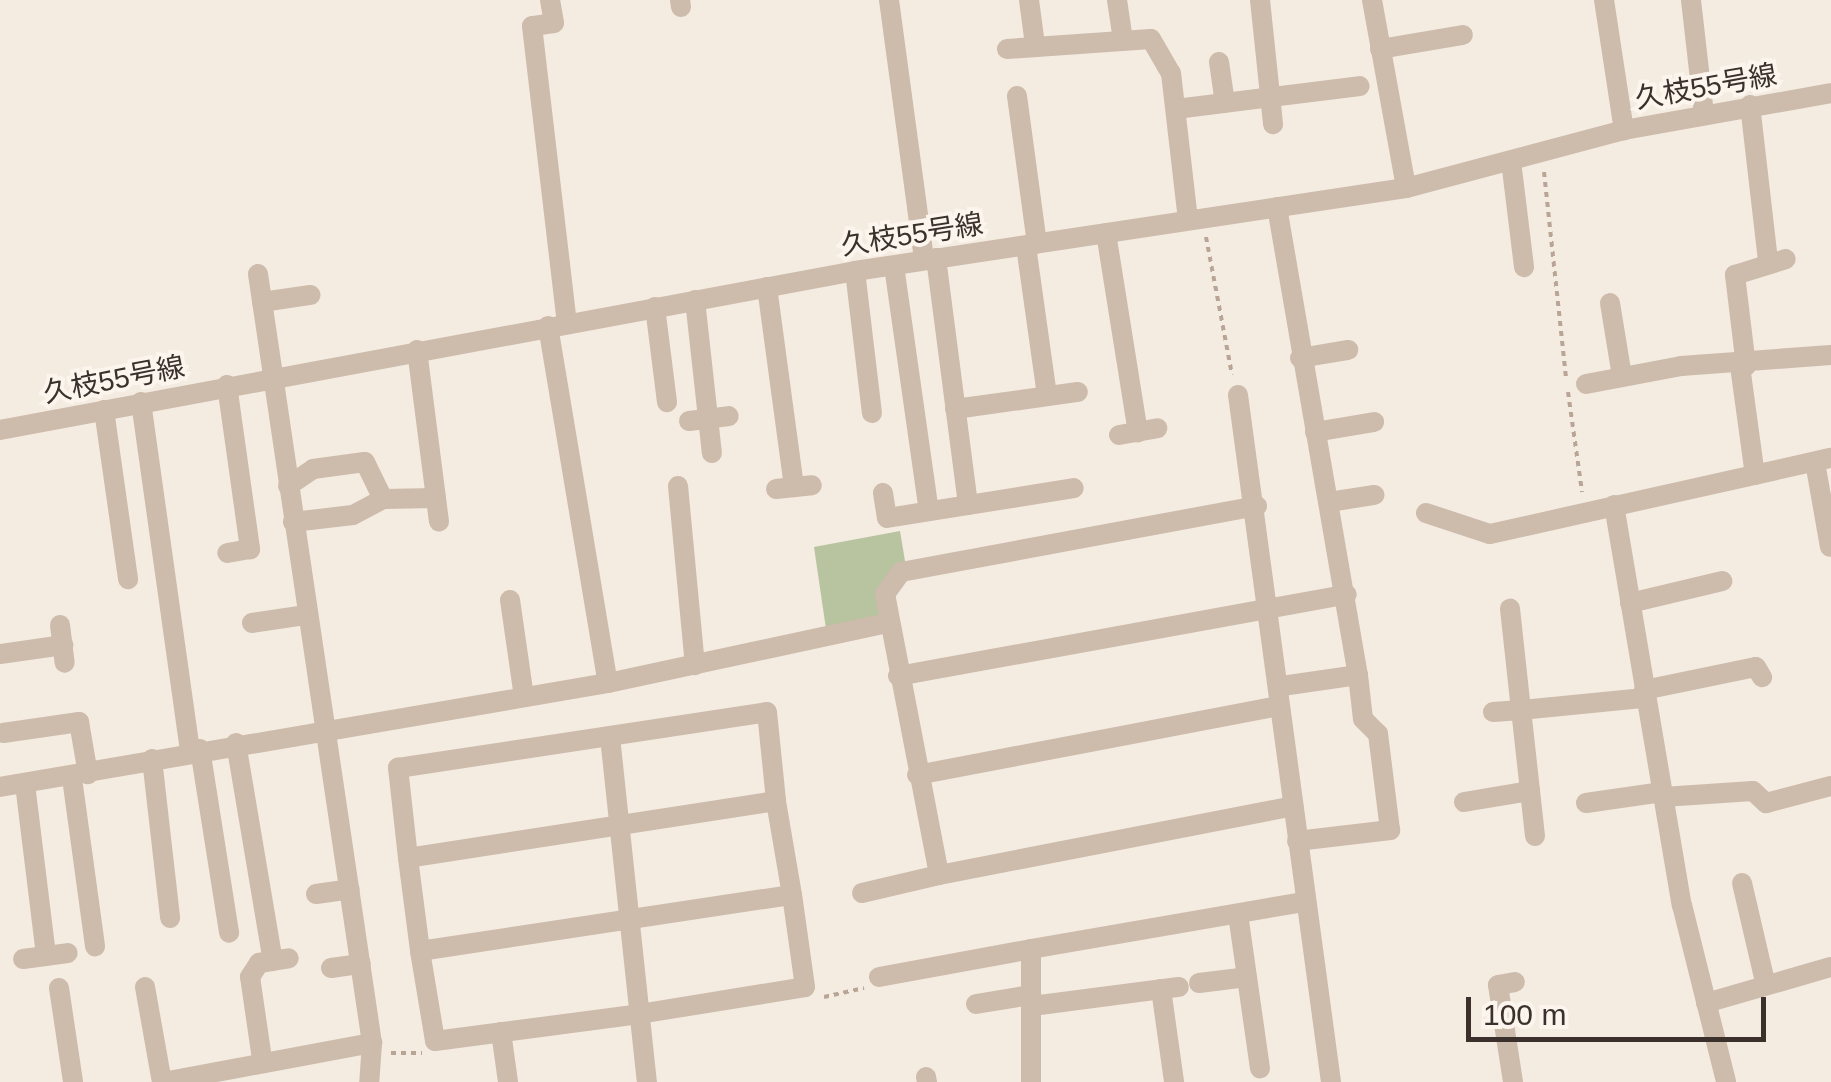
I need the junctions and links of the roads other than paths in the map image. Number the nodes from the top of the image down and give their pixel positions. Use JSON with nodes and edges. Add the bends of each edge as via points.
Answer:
{"nodes":[{"id":1,"x":550,"y":0,"type":"edge"},
{"id":2,"x":888,"y":0,"type":"edge"},
{"id":3,"x":1029,"y":0,"type":"edge"},
{"id":4,"x":1117,"y":0,"type":"edge"},
{"id":5,"x":1260,"y":0,"type":"edge"},
{"id":6,"x":1372,"y":0,"type":"edge"},
{"id":7,"x":1604,"y":0,"type":"edge"},
{"id":8,"x":1691,"y":0,"type":"edge"},
{"id":9,"x":1463,"y":35,"type":"dead end"},
{"id":10,"x":1123,"y":40,"type":"junction"},
{"id":11,"x":1035,"y":45,"type":"junction"},
{"id":12,"x":1380,"y":48,"type":"junction"},
{"id":13,"x":1007,"y":49,"type":"dead end"},
{"id":14,"x":1219,"y":62,"type":"dead end"},
{"id":15,"x":1360,"y":86,"type":"dead end"},
{"id":16,"x":1831,"y":94,"type":"edge"},
{"id":17,"x":1018,"y":96,"type":"dead end"},
{"id":18,"x":1270,"y":96,"type":"junction"},
{"id":19,"x":1225,"y":102,"type":"junction"},
{"id":20,"x":1750,"y":106,"type":"junction"},
{"id":21,"x":1176,"y":110,"type":"junction"},
{"id":22,"x":1704,"y":114,"type":"junction"},
{"id":23,"x":1273,"y":124,"type":"dead end"},
{"id":24,"x":1624,"y":130,"type":"junction"},
{"id":25,"x":1511,"y":161,"type":"junction"},
{"id":26,"x":1406,"y":188,"type":"junction"},
{"id":27,"x":1277,"y":207,"type":"junction"},
{"id":28,"x":1196,"y":219,"type":"junction"},
{"id":29,"x":1106,"y":233,"type":"junction"},
{"id":30,"x":1031,"y":245,"type":"junction"},
{"id":31,"x":930,"y":259,"type":"junction"},
{"id":32,"x":894,"y":266,"type":"junction"},
{"id":33,"x":1524,"y":267,"type":"dead end"},
{"id":34,"x":854,"y":271,"type":"junction"},
{"id":35,"x":258,"y":274,"type":"dead end"},
{"id":36,"x":767,"y":287,"type":"junction"},
{"id":37,"x":310,"y":296,"type":"dead end"},
{"id":38,"x":695,"y":300,"type":"junction"},
{"id":39,"x":262,"y":302,"type":"junction"},
{"id":40,"x":1610,"y":303,"type":"dead end"},
{"id":41,"x":654,"y":307,"type":"junction"},
{"id":42,"x":558,"y":325,"type":"junction"},
{"id":43,"x":417,"y":350,"type":"junction"},
{"id":44,"x":1348,"y":350,"type":"dead end"},
{"id":45,"x":1831,"y":355,"type":"edge"},
{"id":46,"x":1300,"y":358,"type":"junction"},
{"id":47,"x":1743,"y":366,"type":"junction"},
{"id":48,"x":273,"y":376,"type":"junction"},
{"id":49,"x":1622,"y":376,"type":"junction"},
{"id":50,"x":1586,"y":384,"type":"dead end"},
{"id":51,"x":226,"y":386,"type":"junction"},
{"id":52,"x":1078,"y":392,"type":"dead end"},
{"id":53,"x":1238,"y":395,"type":"road end"},
{"id":54,"x":1047,"y":396,"type":"junction"},
{"id":55,"x":141,"y":402,"type":"junction"},
{"id":56,"x":667,"y":402,"type":"dead end"},
{"id":57,"x":956,"y":409,"type":"junction"},
{"id":58,"x":104,"y":410,"type":"junction"},
{"id":59,"x":872,"y":412,"type":"dead end"},
{"id":60,"x":1374,"y":422,"type":"dead end"},
{"id":61,"x":0,"y":430,"type":"edge"},
{"id":62,"x":1138,"y":432,"type":"dead end"},
{"id":63,"x":1315,"y":432,"type":"junction"},
{"id":64,"x":712,"y":453,"type":"dead end"},
{"id":65,"x":1823,"y":460,"type":"edge"},
{"id":66,"x":1754,"y":475,"type":"junction"},
{"id":67,"x":288,"y":486,"type":"junction"},
{"id":68,"x":678,"y":486,"type":"dead end"},
{"id":69,"x":794,"y":487,"type":"dead end"},
{"id":70,"x":1074,"y":488,"type":"dead end"},
{"id":71,"x":883,"y":492,"type":"dead end"},
{"id":72,"x":1374,"y":495,"type":"dead end"},
{"id":73,"x":436,"y":498,"type":"junction"},
{"id":74,"x":383,"y":499,"type":"junction"},
{"id":75,"x":1329,"y":502,"type":"junction"},
{"id":76,"x":968,"y":505,"type":"junction"},
{"id":77,"x":1614,"y":505,"type":"junction"},
{"id":78,"x":1256,"y":506,"type":"junction"},
{"id":79,"x":929,"y":511,"type":"junction"},
{"id":80,"x":1426,"y":513,"type":"dead end"},
{"id":81,"x":293,"y":522,"type":"junction"},
{"id":82,"x":439,"y":522,"type":"dead end"},
{"id":83,"x":1830,"y":546,"type":"edge"},
{"id":84,"x":227,"y":552,"type":"dead end"},
{"id":85,"x":128,"y":579,"type":"dead end"},
{"id":86,"x":1722,"y":581,"type":"dead end"},
{"id":87,"x":1347,"y":594,"type":"junction"},
{"id":88,"x":510,"y":600,"type":"dead end"},
{"id":89,"x":1630,"y":603,"type":"junction"},
{"id":90,"x":1272,"y":606,"type":"junction"},
{"id":91,"x":1510,"y":609,"type":"dead end"},
{"id":92,"x":306,"y":616,"type":"junction"},
{"id":93,"x":252,"y":623,"type":"dead end"},
{"id":94,"x":889,"y":623,"type":"junction"},
{"id":95,"x":63,"y":644,"type":"dead end"},
{"id":96,"x":0,"y":654,"type":"edge"},
{"id":97,"x":695,"y":665,"type":"junction"},
{"id":98,"x":1358,"y":675,"type":"junction"},
{"id":99,"x":898,"y":676,"type":"junction"},
{"id":100,"x":1762,"y":677,"type":"dead end"},
{"id":101,"x":608,"y":683,"type":"junction"},
{"id":102,"x":1644,"y":694,"type":"junction"},
{"id":103,"x":524,"y":696,"type":"junction"},
{"id":104,"x":1281,"y":696,"type":"junction"},
{"id":105,"x":1522,"y":710,"type":"junction"},
{"id":106,"x":1493,"y":712,"type":"dead end"},
{"id":107,"x":16,"y":725,"type":"dead end"},
{"id":108,"x":321,"y":728,"type":"junction"},
{"id":109,"x":610,"y":736,"type":"junction"},
{"id":110,"x":236,"y":743,"type":"junction"},
{"id":111,"x":195,"y":750,"type":"junction"},
{"id":112,"x":152,"y":759,"type":"junction"},
{"id":113,"x":917,"y":775,"type":"junction"},
{"id":114,"x":80,"y":776,"type":"junction"},
{"id":115,"x":24,"y":784,"type":"junction"},
{"id":116,"x":1831,"y":786,"type":"edge"},
{"id":117,"x":0,"y":787,"type":"edge"},
{"id":118,"x":1530,"y":791,"type":"junction"},
{"id":119,"x":1662,"y":794,"type":"junction"},
{"id":120,"x":776,"y":801,"type":"junction"},
{"id":121,"x":1464,"y":802,"type":"dead end"},
{"id":122,"x":1586,"y":803,"type":"dead end"},
{"id":123,"x":1293,"y":806,"type":"junction"},
{"id":124,"x":619,"y":828,"type":"junction"},
{"id":125,"x":1535,"y":836,"type":"dead end"},
{"id":126,"x":1297,"y":841,"type":"junction"},
{"id":127,"x":408,"y":858,"type":"junction"},
{"id":128,"x":939,"y":875,"type":"junction"},
{"id":129,"x":1742,"y":883,"type":"dead end"},
{"id":130,"x":350,"y":889,"type":"junction"},
{"id":131,"x":862,"y":893,"type":"dead end"},
{"id":132,"x":316,"y":894,"type":"dead end"},
{"id":133,"x":792,"y":895,"type":"junction"},
{"id":134,"x":1303,"y":902,"type":"junction"},
{"id":135,"x":1238,"y":914,"type":"junction"},
{"id":136,"x":170,"y":918,"type":"dead end"},
{"id":137,"x":629,"y":918,"type":"junction"},
{"id":138,"x":229,"y":933,"type":"dead end"},
{"id":139,"x":95,"y":946,"type":"dead end"},
{"id":140,"x":1031,"y":949,"type":"junction"},
{"id":141,"x":420,"y":951,"type":"junction"},
{"id":142,"x":68,"y":953,"type":"dead end"},
{"id":143,"x":46,"y":956,"type":"junction"},
{"id":144,"x":23,"y":960,"type":"dead end"},
{"id":145,"x":361,"y":964,"type":"junction"},
{"id":146,"x":1831,"y":967,"type":"edge"},
{"id":147,"x":331,"y":968,"type":"dead end"},
{"id":148,"x":879,"y":977,"type":"road end"},
{"id":149,"x":1247,"y":977,"type":"junction"},
{"id":150,"x":1515,"y":982,"type":"dead end"},
{"id":151,"x":1765,"y":982,"type":"junction"},
{"id":152,"x":1180,"y":986,"type":"junction"},
{"id":153,"x":145,"y":987,"type":"dead end"},
{"id":154,"x":59,"y":988,"type":"dead end"},
{"id":155,"x":1032,"y":1001,"type":"junction"},
{"id":156,"x":1706,"y":1003,"type":"junction"},
{"id":157,"x":976,"y":1004,"type":"dead end"},
{"id":158,"x":639,"y":1014,"type":"junction"},
{"id":159,"x":501,"y":1032,"type":"junction"},
{"id":160,"x":372,"y":1043,"type":"junction"},
{"id":161,"x":262,"y":1058,"type":"junction"},
{"id":162,"x":1260,"y":1068,"type":"dead end"},
{"id":163,"x":72,"y":1082,"type":"edge"},
{"id":164,"x":162,"y":1082,"type":"edge"},
{"id":165,"x":369,"y":1082,"type":"edge"},
{"id":166,"x":508,"y":1082,"type":"edge"},
{"id":167,"x":647,"y":1082,"type":"edge"},
{"id":168,"x":1032,"y":1082,"type":"edge"},
{"id":169,"x":1174,"y":1082,"type":"edge"},
{"id":170,"x":1331,"y":1082,"type":"edge"},
{"id":171,"x":1509,"y":1082,"type":"edge"},
{"id":172,"x":1726,"y":1082,"type":"edge"}],
"edges":[{"from":1,"to":42,"type":"street","via":[[554,23],[532,26]]},
{"from":2,"to":31,"type":"street"},
{"from":3,"to":11,"type":"street"},
{"from":4,"to":10,"type":"street"},
{"from":5,"to":18,"type":"street"},
{"from":6,"to":12,"type":"street"},
{"from":7,"to":24,"type":"street"},
{"from":8,"to":22,"type":"street"},
{"from":9,"to":12,"type":"street"},
{"from":10,"to":11,"type":"street"},
{"from":10,"to":21,"type":"street","via":[[1151,40],[1162,50]]},
{"from":11,"to":13,"type":"street"},
{"from":12,"to":26,"type":"street"},
{"from":14,"to":19,"type":"street"},
{"from":15,"to":18,"type":"street"},
{"from":16,"to":20,"type":"street","name":"久枝55号線"},
{"from":17,"to":30,"type":"street"},
{"from":18,"to":19,"type":"street"},
{"from":18,"to":23,"type":"street"},
{"from":19,"to":21,"type":"street"},
{"from":20,"to":22,"type":"street","name":"久枝55号線"},
{"from":20,"to":47,"type":"street","via":[[1777,260],[1735,275]]},
{"from":21,"to":28,"type":"street"},
{"from":22,"to":24,"type":"street","name":"久枝55号線"},
{"from":24,"to":25,"type":"street","name":"久枝55号線"},
{"from":25,"to":26,"type":"street","name":"久枝55号線"},
{"from":25,"to":33,"type":"street"},
{"from":26,"to":27,"type":"street","name":"久枝55号線"},
{"from":27,"to":28,"type":"street","name":"久枝55号線"},
{"from":27,"to":46,"type":"street"},
{"from":28,"to":29,"type":"street","name":"久枝55号線"},
{"from":29,"to":30,"type":"street","name":"久枝55号線"},
{"from":29,"to":62,"type":"street"},
{"from":30,"to":31,"type":"street","name":"久枝55号線"},
{"from":30,"to":54,"type":"street"},
{"from":31,"to":32,"type":"street","name":"久枝55号線"},
{"from":31,"to":57,"type":"street"},
{"from":32,"to":34,"type":"street","name":"久枝55号線"},
{"from":32,"to":79,"type":"street"},
{"from":34,"to":36,"type":"street","name":"久枝55号線"},
{"from":34,"to":59,"type":"street"},
{"from":35,"to":39,"type":"street"},
{"from":36,"to":38,"type":"street","name":"久枝55号線"},
{"from":36,"to":69,"type":"street","via":[[775,411]]},
{"from":37,"to":39,"type":"street"},
{"from":38,"to":41,"type":"street","name":"久枝55号線"},
{"from":38,"to":64,"type":"street"},
{"from":39,"to":48,"type":"street"},
{"from":40,"to":49,"type":"street"},
{"from":41,"to":42,"type":"street","name":"久枝55号線"},
{"from":41,"to":56,"type":"street"},
{"from":42,"to":43,"type":"street","name":"久枝55号線"},
{"from":42,"to":101,"type":"street"},
{"from":43,"to":48,"type":"street","name":"久枝55号線"},
{"from":43,"to":73,"type":"street"},
{"from":44,"to":46,"type":"street"},
{"from":45,"to":47,"type":"street"},
{"from":46,"to":63,"type":"street"},
{"from":47,"to":49,"type":"street"},
{"from":47,"to":66,"type":"street"},
{"from":48,"to":51,"type":"street","name":"久枝55号線"},
{"from":48,"to":67,"type":"street"},
{"from":49,"to":50,"type":"street"},
{"from":51,"to":55,"type":"street","name":"久枝55号線"},
{"from":51,"to":84,"type":"street","via":[[250,550]]},
{"from":52,"to":54,"type":"street"},
{"from":53,"to":78,"type":"street"},
{"from":54,"to":57,"type":"street"},
{"from":55,"to":58,"type":"street","name":"久枝55号線"},
{"from":55,"to":111,"type":"street"},
{"from":57,"to":76,"type":"street"},
{"from":58,"to":61,"type":"street","name":"久枝55号線"},
{"from":58,"to":85,"type":"street"},
{"from":60,"to":63,"type":"street"},
{"from":63,"to":75,"type":"street"},
{"from":65,"to":66,"type":"street"},
{"from":65,"to":83,"type":"street"},
{"from":66,"to":77,"type":"street"},
{"from":67,"to":74,"type":"street","via":[[312,469],[365,462]]},
{"from":67,"to":81,"type":"street"},
{"from":68,"to":97,"type":"street"},
{"from":70,"to":76,"type":"street"},
{"from":71,"to":79,"type":"street","via":[[887,518]]},
{"from":72,"to":75,"type":"street"},
{"from":73,"to":74,"type":"street"},
{"from":73,"to":82,"type":"street"},
{"from":74,"to":81,"type":"street","via":[[353,515]]},
{"from":75,"to":87,"type":"street"},
{"from":76,"to":79,"type":"street"},
{"from":77,"to":80,"type":"street","via":[[1490,534]]},
{"from":77,"to":89,"type":"street"},
{"from":78,"to":90,"type":"street"},
{"from":78,"to":94,"type":"street","via":[[901,572],[885,594]]},
{"from":81,"to":92,"type":"street"},
{"from":86,"to":89,"type":"street"},
{"from":87,"to":90,"type":"street"},
{"from":87,"to":98,"type":"street"},
{"from":88,"to":103,"type":"street"},
{"from":89,"to":102,"type":"street"},
{"from":90,"to":99,"type":"street"},
{"from":90,"to":104,"type":"street"},
{"from":91,"to":105,"type":"street"},
{"from":92,"to":93,"type":"street"},
{"from":92,"to":108,"type":"street"},
{"from":94,"to":97,"type":"street"},
{"from":94,"to":99,"type":"street"},
{"from":95,"to":96,"type":"street"},
{"from":97,"to":101,"type":"street"},
{"from":98,"to":104,"type":"street"},
{"from":98,"to":126,"type":"street","via":[[1363,720],[1378,734],[1390,830]]},
{"from":99,"to":113,"type":"street"},
{"from":100,"to":102,"type":"street","via":[[1756,667]]},
{"from":101,"to":103,"type":"street"},
{"from":102,"to":105,"type":"street"},
{"from":102,"to":119,"type":"street"},
{"from":103,"to":108,"type":"street"},
{"from":104,"to":113,"type":"street"},
{"from":104,"to":123,"type":"street"},
{"from":105,"to":106,"type":"street"},
{"from":105,"to":118,"type":"street"},
{"from":107,"to":114,"type":"street","via":[[79,722]]},
{"from":108,"to":110,"type":"street"},
{"from":108,"to":130,"type":"street"},
{"from":109,"to":120,"type":"street","via":[[767,712]]},
{"from":109,"to":124,"type":"street"},
{"from":109,"to":127,"type":"street","via":[[398,768]]},
{"from":110,"to":111,"type":"street"},
{"from":110,"to":161,"type":"street","via":[[281,959],[250,977]]},
{"from":111,"to":112,"type":"street"},
{"from":111,"to":138,"type":"street"},
{"from":112,"to":114,"type":"street"},
{"from":112,"to":136,"type":"street"},
{"from":113,"to":128,"type":"street"},
{"from":114,"to":115,"type":"street"},
{"from":114,"to":139,"type":"street"},
{"from":115,"to":117,"type":"street"},
{"from":115,"to":143,"type":"street"},
{"from":116,"to":119,"type":"street","via":[[1766,803],[1753,791]]},
{"from":118,"to":121,"type":"street"},
{"from":118,"to":125,"type":"street"},
{"from":119,"to":122,"type":"street"},
{"from":119,"to":156,"type":"street"},
{"from":120,"to":124,"type":"street"},
{"from":120,"to":133,"type":"street"},
{"from":123,"to":126,"type":"street"},
{"from":123,"to":128,"type":"street"},
{"from":124,"to":127,"type":"street"},
{"from":124,"to":137,"type":"street"},
{"from":126,"to":134,"type":"street"},
{"from":127,"to":141,"type":"street"},
{"from":128,"to":131,"type":"street"},
{"from":129,"to":151,"type":"street"},
{"from":130,"to":132,"type":"street"},
{"from":130,"to":145,"type":"street"},
{"from":133,"to":137,"type":"street"},
{"from":133,"to":158,"type":"street","via":[[804,987]]},
{"from":134,"to":135,"type":"street"},
{"from":134,"to":170,"type":"street"},
{"from":135,"to":140,"type":"street"},
{"from":135,"to":149,"type":"street"},
{"from":137,"to":141,"type":"street"},
{"from":137,"to":158,"type":"street"},
{"from":140,"to":148,"type":"street"},
{"from":140,"to":155,"type":"street"},
{"from":141,"to":159,"type":"street","via":[[434,1041]]},
{"from":142,"to":143,"type":"street"},
{"from":143,"to":144,"type":"street"},
{"from":145,"to":147,"type":"street"},
{"from":145,"to":160,"type":"street"},
{"from":146,"to":151,"type":"street"},
{"from":149,"to":152,"type":"street"},
{"from":149,"to":162,"type":"street"},
{"from":150,"to":171,"type":"street","via":[[1498,985]]},
{"from":151,"to":156,"type":"street"},
{"from":152,"to":155,"type":"street"},
{"from":152,"to":169,"type":"street"},
{"from":153,"to":164,"type":"street"},
{"from":154,"to":163,"type":"street"},
{"from":155,"to":157,"type":"street"},
{"from":155,"to":168,"type":"street"},
{"from":156,"to":172,"type":"street"},
{"from":158,"to":159,"type":"street"},
{"from":158,"to":167,"type":"street"},
{"from":159,"to":166,"type":"street"},
{"from":160,"to":161,"type":"street"},
{"from":160,"to":165,"type":"street"},
{"from":161,"to":164,"type":"street"}]}
